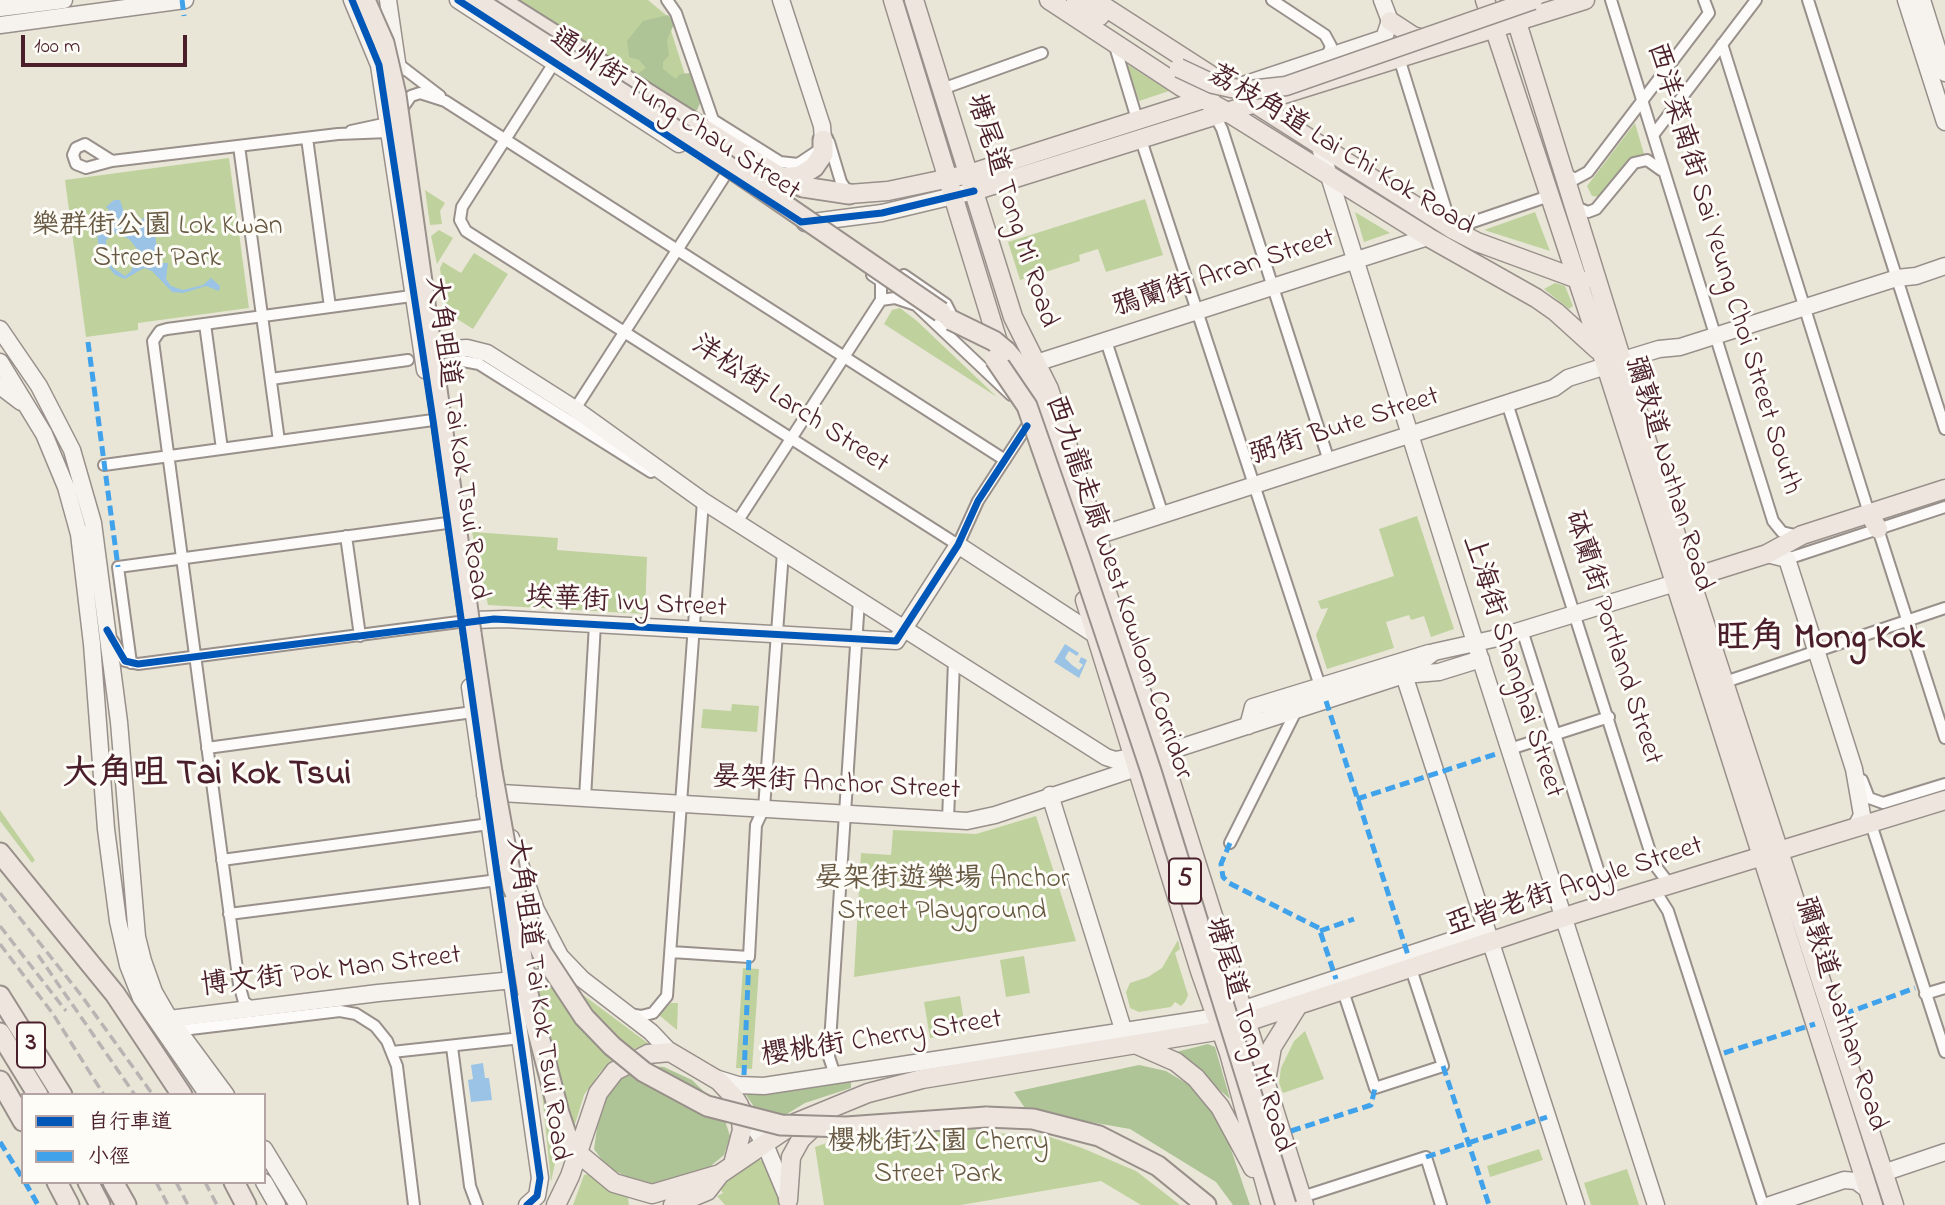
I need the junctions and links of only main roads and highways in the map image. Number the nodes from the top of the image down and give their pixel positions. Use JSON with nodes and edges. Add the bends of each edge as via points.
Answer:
{"nodes":[{"id":1,"x":365,"y":0,"type":"edge"},
{"id":2,"x":499,"y":0,"type":"edge"},
{"id":3,"x":893,"y":0,"type":"edge"},
{"id":4,"x":914,"y":0,"type":"edge"},
{"id":5,"x":1049,"y":0,"type":"edge"},
{"id":6,"x":1076,"y":0,"type":"edge"},
{"id":7,"x":1094,"y":0,"type":"edge"},
{"id":8,"x":1485,"y":0,"type":"edge"},
{"id":9,"x":1499,"y":0,"type":"edge"},
{"id":10,"x":1510,"y":0,"type":"edge"},
{"id":11,"x":1533,"y":0,"type":"edge"},
{"id":12,"x":466,"y":1,"type":"edge"},
{"id":13,"x":1580,"y":1,"type":"edge"},
{"id":14,"x":1390,"y":21,"type":"road end"},
{"id":15,"x":1504,"y":25,"type":"junction"},
{"id":16,"x":1448,"y":43,"type":"junction"},
{"id":17,"x":1175,"y":51,"type":"junction"},
{"id":18,"x":1233,"y":89,"type":"junction"},
{"id":19,"x":1206,"y":99,"type":"junction"},
{"id":20,"x":1256,"y":104,"type":"junction"},
{"id":21,"x":1222,"y":115,"type":"junction"},
{"id":22,"x":822,"y":133,"type":"road end"},
{"id":23,"x":777,"y":171,"type":"junction"},
{"id":24,"x":949,"y":179,"type":"junction"},
{"id":25,"x":971,"y":183,"type":"junction"},
{"id":26,"x":849,"y":194,"type":"joint"},
{"id":27,"x":1577,"y":279,"type":"junction"},
{"id":28,"x":1600,"y":286,"type":"junction"},
{"id":29,"x":952,"y":330,"type":"junction"},
{"id":30,"x":1603,"y":359,"type":"junction"},
{"id":31,"x":1945,"y":489,"type":"edge"},
{"id":32,"x":1092,"y":538,"type":"junction"},
{"id":33,"x":1682,"y":581,"type":"junction"},
{"id":34,"x":1105,"y":587,"type":"joint"},
{"id":35,"x":1945,"y":800,"type":"edge"},
{"id":36,"x":0,"y":844,"type":"edge"},
{"id":37,"x":1780,"y":850,"type":"junction"},
{"id":38,"x":1762,"y":856,"type":"junction"},
{"id":39,"x":6,"y":858,"type":"edge"},
{"id":40,"x":506,"y":884,"type":"junction"},
{"id":41,"x":0,"y":996,"type":"edge"},
{"id":42,"x":1297,"y":1007,"type":"junction"},
{"id":43,"x":1246,"y":1016,"type":"junction"},
{"id":44,"x":1219,"y":1023,"type":"junction"},
{"id":45,"x":0,"y":1033,"type":"edge"},
{"id":46,"x":1135,"y":1044,"type":"junction"},
{"id":47,"x":0,"y":1081,"type":"edge"},
{"id":48,"x":1268,"y":1089,"type":"junction"},
{"id":49,"x":37,"y":1093,"type":"edge"},
{"id":50,"x":61,"y":1093,"type":"edge"},
{"id":51,"x":181,"y":1093,"type":"edge"},
{"id":52,"x":837,"y":1105,"type":"junction"},
{"id":53,"x":21,"y":1118,"type":"edge"},
{"id":54,"x":578,"y":1153,"type":"junction"},
{"id":55,"x":727,"y":1169,"type":"junction"},
{"id":56,"x":58,"y":1184,"type":"edge"},
{"id":57,"x":89,"y":1184,"type":"edge"},
{"id":58,"x":114,"y":1184,"type":"edge"},
{"id":59,"x":235,"y":1184,"type":"edge"},
{"id":60,"x":1870,"y":1197,"type":"edge"},
{"id":61,"x":675,"y":1201,"type":"edge"},
{"id":62,"x":789,"y":1202,"type":"edge"},
{"id":63,"x":1297,"y":1202,"type":"edge"},
{"id":64,"x":69,"y":1205,"type":"edge"},
{"id":65,"x":100,"y":1205,"type":"edge"},
{"id":66,"x":126,"y":1205,"type":"edge"},
{"id":67,"x":246,"y":1205,"type":"edge"},
{"id":68,"x":556,"y":1205,"type":"edge"},
{"id":69,"x":1206,"y":1205,"type":"edge"},
{"id":70,"x":1271,"y":1205,"type":"edge"},
{"id":71,"x":1894,"y":1205,"type":"edge"}],
"edges":[{"from":1,"to":40,"type":"highway","bridge":true,"via":[[384,43],[396,95]]},
{"from":2,"to":23,"type":"highway"},
{"from":3,"to":24,"type":"main road","name":"塘尾道 Tong Mi Road"},
{"from":4,"to":25,"type":"main road","name":"塘尾道 Tong Mi Road"},
{"from":5,"to":19,"type":"main road","name":"荔枝角道 Lai Chi Kok Road"},
{"from":6,"to":11,"type":"main road","bridge":true,"via":[[1195,77],[1249,90],[1304,81]]},
{"from":7,"to":17,"type":"main road","name":"荔枝角道 Lai Chi Kok Road"},
{"from":8,"to":15,"type":"main road","name":"彌敦道 Nathan Road"},
{"from":9,"to":15,"type":"main road"},
{"from":10,"to":15,"type":"main road","name":"彌敦道 Nathan Road"},
{"from":12,"to":29,"type":"highway","name":"西九龍走廊 West Kowloon Corridor","number":"5","bridge":true,"via":[[637,103]]},
{"from":13,"to":15,"type":"main road"},
{"from":14,"to":16,"type":"main road","via":[[1413,36]]},
{"from":15,"to":16,"type":"main road"},
{"from":15,"to":27,"type":"main road","name":"彌敦道 Nathan Road","via":[[1549,196]]},
{"from":15,"to":28,"type":"main road","name":"彌敦道 Nathan Road","via":[[1564,173]]},
{"from":16,"to":20,"type":"main road"},
{"from":17,"to":18,"type":"main road","name":"荔枝角道 Lai Chi Kok Road"},
{"from":17,"to":19,"type":"main road"},
{"from":18,"to":19,"type":"main road"},
{"from":18,"to":20,"type":"main road","name":"荔枝角道 Lai Chi Kok Road"},
{"from":19,"to":21,"type":"main road","name":"荔枝角道 Lai Chi Kok Road"},
{"from":19,"to":25,"type":"main road"},
{"from":20,"to":21,"type":"main road"},
{"from":20,"to":27,"type":"main road","name":"荔枝角道 Lai Chi Kok Road","via":[[1452,229]]},
{"from":21,"to":25,"type":"main road"},
{"from":21,"to":30,"type":"main road","name":"荔枝角道 Lai Chi Kok Road","via":[[1535,298],[1556,312]]},
{"from":22,"to":23,"type":"highway","via":[[823,154],[814,167],[800,176]]},
{"from":23,"to":26,"type":"highway","via":[[817,190]]},
{"from":24,"to":25,"type":"main road"},
{"from":24,"to":26,"type":"main road"},
{"from":24,"to":44,"type":"main road","name":"塘尾道 Tong Mi Road"},
{"from":25,"to":32,"type":"main road","name":"塘尾道 Tong Mi Road","via":[[1013,317],[1049,389]]},
{"from":27,"to":28,"type":"main road","name":"荔枝角道 Lai Chi Kok Road"},
{"from":27,"to":30,"type":"main road","name":"彌敦道 Nathan Road"},
{"from":28,"to":33,"type":"main road","name":"彌敦道 Nathan Road"},
{"from":29,"to":32,"type":"highway","bridge":true,"via":[[994,341],[1027,376]]},
{"from":29,"to":63,"type":"highway","name":"西九龍走廊 West Kowloon Corridor","number":"5","bridge":true,"via":[[988,351],[1007,373],[1031,418]]},
{"from":30,"to":33,"type":"main road","name":"彌敦道 Nathan Road"},
{"from":31,"to":33,"type":"main road","via":[[1874,521],[1802,535],[1767,554]]},
{"from":32,"to":34,"type":"highway"},
{"from":33,"to":37,"type":"main road","name":"彌敦道 Nathan Road","via":[[1725,681]]},
{"from":33,"to":38,"type":"main road","name":"彌敦道 Nathan Road"},
{"from":34,"to":43,"type":"main road","name":"塘尾道 Tong Mi Road","via":[[1165,753]]},
{"from":35,"to":37,"type":"main road","name":"亞皆老街 Argyle Street"},
{"from":36,"to":39,"type":"highway"},
{"from":37,"to":38,"type":"main road","name":"亞皆老街 Argyle Street"},
{"from":37,"to":71,"type":"main road","name":"彌敦道 Nathan Road"},
{"from":38,"to":42,"type":"main road","name":"亞皆老街 Argyle Street","via":[[1488,936],[1411,969]]},
{"from":38,"to":60,"type":"main road","name":"彌敦道 Nathan Road"},
{"from":39,"to":51,"type":"highway","via":[[115,994]]},
{"from":40,"to":54,"type":"highway","bridge":true,"via":[[559,1113]]},
{"from":40,"to":69,"type":"highway","bridge":true,"via":[[541,953],[584,1017],[626,1058],[683,1094],[731,1114],[781,1125],[846,1127],[986,1117],[1033,1119],[1099,1136],[1158,1166]]},
{"from":41,"to":50,"type":"highway","number":"3"},
{"from":42,"to":43,"type":"main road","name":"亞皆老街 Argyle Street"},
{"from":42,"to":48,"type":"main road","via":[[1272,1046]]},
{"from":43,"to":44,"type":"main road","name":"亞皆老街 Argyle Street"},
{"from":43,"to":48,"type":"main road","name":"塘尾道 Tong Mi Road"},
{"from":44,"to":46,"type":"main road","name":"櫻桃街 Cherry Street"},
{"from":44,"to":70,"type":"main road","name":"塘尾道 Tong Mi Road"},
{"from":45,"to":49,"type":"highway","number":"3"},
{"from":46,"to":52,"type":"main road","name":"櫻桃街 Cherry Street","via":[[922,1079]]},
{"from":46,"to":70,"type":"main road","via":[[1176,1062],[1207,1090],[1245,1150]]},
{"from":47,"to":53,"type":"highway"},
{"from":48,"to":63,"type":"main road","name":"塘尾道 Tong Mi Road"},
{"from":52,"to":55,"type":"main road","name":"櫻桃街 Cherry Street","via":[[795,1123]]},
{"from":52,"to":62,"type":"main road","via":[[801,1139],[791,1157]]},
{"from":54,"to":55,"type":"main road","name":"櫻桃街 Cherry Street","via":[[598,1093],[607,1080],[638,1058],[670,1052],[710,1076],[739,1105],[742,1130]]},
{"from":54,"to":61,"type":"main road","name":"櫻桃街 Cherry Street","via":[[614,1183]]},
{"from":54,"to":68,"type":"main road"},
{"from":55,"to":61,"type":"main road","name":"櫻桃街 Cherry Street","via":[[707,1191]]},
{"from":56,"to":64,"type":"highway"},
{"from":57,"to":65,"type":"highway"},
{"from":58,"to":66,"type":"highway"},
{"from":59,"to":67,"type":"highway"}]}
